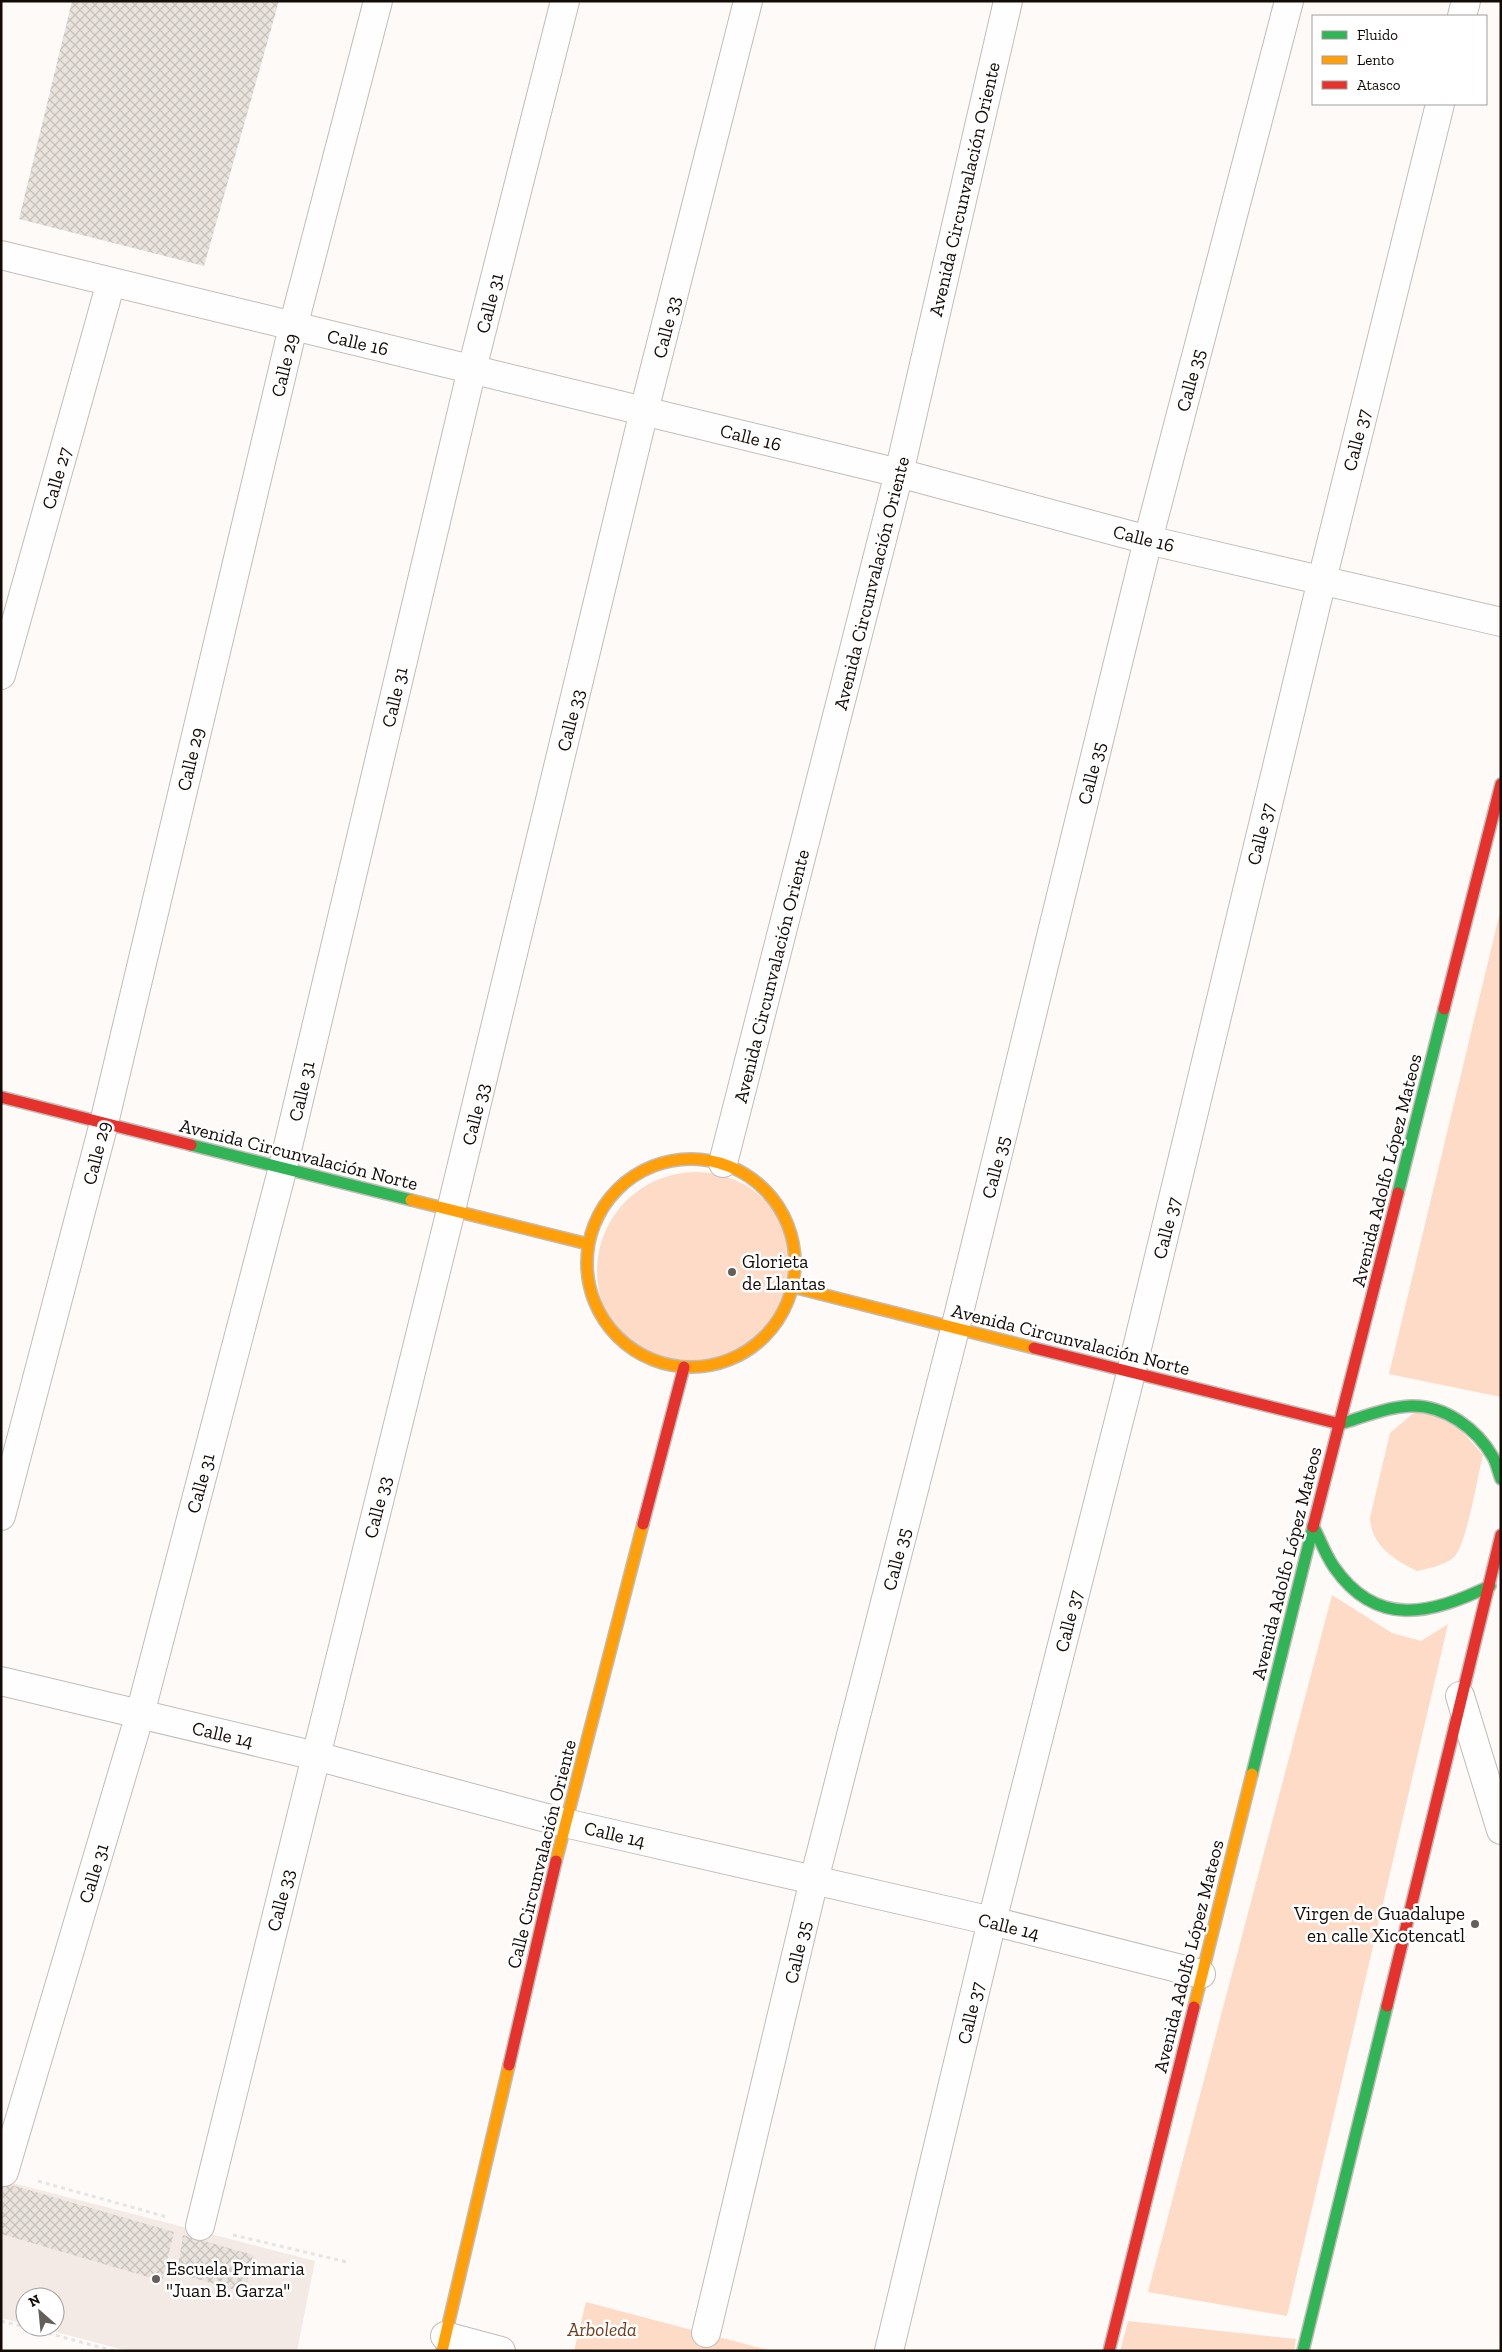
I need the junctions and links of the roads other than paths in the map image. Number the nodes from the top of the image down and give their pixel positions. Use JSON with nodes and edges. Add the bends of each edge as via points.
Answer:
{"nodes":[{"id":1,"x":378,"y":1,"type":"edge"},
{"id":2,"x":565,"y":1,"type":"edge"},
{"id":3,"x":748,"y":1,"type":"edge"},
{"id":4,"x":1008,"y":1,"type":"edge"},
{"id":5,"x":1289,"y":1,"type":"edge"},
{"id":6,"x":1466,"y":1,"type":"edge"},
{"id":7,"x":1462,"y":15,"type":"edge"},
{"id":8,"x":1440,"y":105,"type":"edge"},
{"id":9,"x":1,"y":256,"type":"edge"},
{"id":10,"x":111,"y":282,"type":"junction"},
{"id":11,"x":293,"y":327,"type":"junction"},
{"id":12,"x":472,"y":369,"type":"junction"},
{"id":13,"x":644,"y":411,"type":"junction"},
{"id":14,"x":899,"y":473,"type":"junction"},
{"id":15,"x":1148,"y":540,"type":"junction"},
{"id":16,"x":1322,"y":580,"type":"junction"},
{"id":17,"x":1501,"y":622,"type":"edge"},
{"id":18,"x":1,"y":675,"type":"edge"},
{"id":19,"x":1501,"y":784,"type":"edge"},
{"id":20,"x":1,"y":1097,"type":"edge"},
{"id":21,"x":104,"y":1123,"type":"junction"},
{"id":22,"x":723,"y":1163,"type":"junction"},
{"id":23,"x":283,"y":1167,"type":"junction"},
{"id":24,"x":451,"y":1210,"type":"junction"},
{"id":25,"x":588,"y":1244,"type":"junction"},
{"id":26,"x":793,"y":1287,"type":"junction"},
{"id":27,"x":956,"y":1329,"type":"junction"},
{"id":28,"x":684,"y":1367,"type":"junction"},
{"id":29,"x":1131,"y":1373,"type":"junction"},
{"id":30,"x":1340,"y":1424,"type":"junction"},
{"id":31,"x":1501,"y":1479,"type":"edge"},
{"id":32,"x":1,"y":1516,"type":"edge"},
{"id":33,"x":1313,"y":1526,"type":"junction"},
{"id":34,"x":1501,"y":1535,"type":"edge"},
{"id":35,"x":1495,"y":1585,"type":"edge"},
{"id":36,"x":1,"y":1681,"type":"edge"},
{"id":37,"x":1460,"y":1696,"type":"junction"},
{"id":38,"x":140,"y":1714,"type":"junction"},
{"id":39,"x":316,"y":1756,"type":"junction"},
{"id":40,"x":565,"y":1823,"type":"junction"},
{"id":41,"x":1501,"y":1830,"type":"edge"},
{"id":42,"x":814,"y":1880,"type":"junction"},
{"id":43,"x":992,"y":1921,"type":"junction"},
{"id":44,"x":1201,"y":1974,"type":"junction"},
{"id":45,"x":4,"y":2172,"type":"dead end"},
{"id":46,"x":200,"y":2226,"type":"dead end"},
{"id":47,"x":706,"y":2333,"type":"dead end"},
{"id":48,"x":443,"y":2343,"type":"edge"},
{"id":49,"x":501,"y":2351,"type":"edge"},
{"id":50,"x":889,"y":2351,"type":"edge"},
{"id":51,"x":1109,"y":2351,"type":"edge"},
{"id":52,"x":1303,"y":2351,"type":"edge"}],
"edges":[{"from":1,"to":11,"type":"street","name":"Calle 29"},
{"from":2,"to":12,"type":"street","name":"Calle 31"},
{"from":3,"to":13,"type":"street","name":"Calle 33"},
{"from":4,"to":14,"type":"street","name":"Avenida Circunvalación Oriente"},
{"from":5,"to":15,"type":"street","name":"Calle 35"},
{"from":6,"to":7,"type":"street"},
{"from":8,"to":16,"type":"street","name":"Calle 37"},
{"from":9,"to":10,"type":"street","name":"Calle 16"},
{"from":10,"to":11,"type":"street","name":"Calle 16"},
{"from":10,"to":18,"type":"street","name":"Calle 27"},
{"from":11,"to":12,"type":"street","name":"Calle 16"},
{"from":11,"to":21,"type":"street","name":"Calle 29"},
{"from":12,"to":13,"type":"street","name":"Calle 16"},
{"from":12,"to":23,"type":"street","name":"Calle 31"},
{"from":13,"to":14,"type":"street","name":"Calle 16"},
{"from":13,"to":24,"type":"street","name":"Calle 33"},
{"from":14,"to":15,"type":"street","name":"Calle 16"},
{"from":14,"to":22,"type":"street","name":"Avenida Circunvalación Oriente"},
{"from":15,"to":16,"type":"street","name":"Calle 16"},
{"from":15,"to":27,"type":"street","name":"Calle 35"},
{"from":16,"to":17,"type":"street","name":"Calle 16"},
{"from":16,"to":29,"type":"street","name":"Calle 37"},
{"from":19,"to":30,"type":"main road","name":"Avenida Adolfo López Mateos"},
{"from":20,"to":21,"type":"main road","name":"Avenida Circunvalación Norte"},
{"from":21,"to":23,"type":"main road","name":"Avenida Circunvalación Norte"},
{"from":21,"to":32,"type":"street","name":"Calle 29"},
{"from":22,"to":25,"type":"main road","via":[[693,1158],[664,1162],[636,1173],[614,1192],[597,1216]]},
{"from":22,"to":26,"type":"main road","via":[[751,1176],[774,1198],[790,1225],[796,1256]]},
{"from":23,"to":24,"type":"main road","name":"Avenida Circunvalación Norte"},
{"from":23,"to":38,"type":"street","name":"Calle 31"},
{"from":24,"to":25,"type":"main road","name":"Avenida Circunvalación Norte"},
{"from":24,"to":39,"type":"street","name":"Calle 33"},
{"from":25,"to":28,"type":"main road","via":[[587,1279],[598,1313],[620,1340],[642,1354]]},
{"from":26,"to":27,"type":"main road","name":"Avenida Circunvalación Norte"},
{"from":26,"to":28,"type":"main road","via":[[782,1314],[765,1338],[741,1355],[713,1365]]},
{"from":27,"to":29,"type":"main road","name":"Avenida Circunvalación Norte"},
{"from":27,"to":42,"type":"street","name":"Calle 35"},
{"from":28,"to":40,"type":"main road","name":"Calle Circunvalación Oriente"},
{"from":29,"to":30,"type":"main road","name":"Avenida Circunvalación Norte"},
{"from":29,"to":43,"type":"street","name":"Calle 37"},
{"from":30,"to":31,"type":"main road","via":[[1412,1406],[1444,1411],[1474,1433],[1494,1458]]},
{"from":30,"to":33,"type":"main road","name":"Avenida Adolfo López Mateos"},
{"from":33,"to":35,"type":"main road","via":[[1348,1585],[1364,1599],[1396,1612],[1431,1611]]},
{"from":33,"to":44,"type":"main road","name":"Avenida Adolfo López Mateos"},
{"from":34,"to":35,"type":"main road"},
{"from":35,"to":37,"type":"main road"},
{"from":36,"to":38,"type":"street","name":"Calle 14"},
{"from":37,"to":41,"type":"street"},
{"from":37,"to":52,"type":"main road"},
{"from":38,"to":39,"type":"street","name":"Calle 14"},
{"from":38,"to":45,"type":"street","name":"Calle 31"},
{"from":39,"to":40,"type":"street","name":"Calle 14"},
{"from":39,"to":46,"type":"street","name":"Calle 33"},
{"from":40,"to":42,"type":"street","name":"Calle 14"},
{"from":40,"to":48,"type":"main road","name":"Calle Circunvalación Oriente"},
{"from":42,"to":43,"type":"street","name":"Calle 14"},
{"from":42,"to":47,"type":"street","name":"Calle 35"},
{"from":43,"to":44,"type":"street","name":"Calle 14"},
{"from":43,"to":50,"type":"street","name":"Calle 37"},
{"from":44,"to":51,"type":"main road","name":"Avenida Adolfo López Mateos"},
{"from":48,"to":49,"type":"street"}]}
